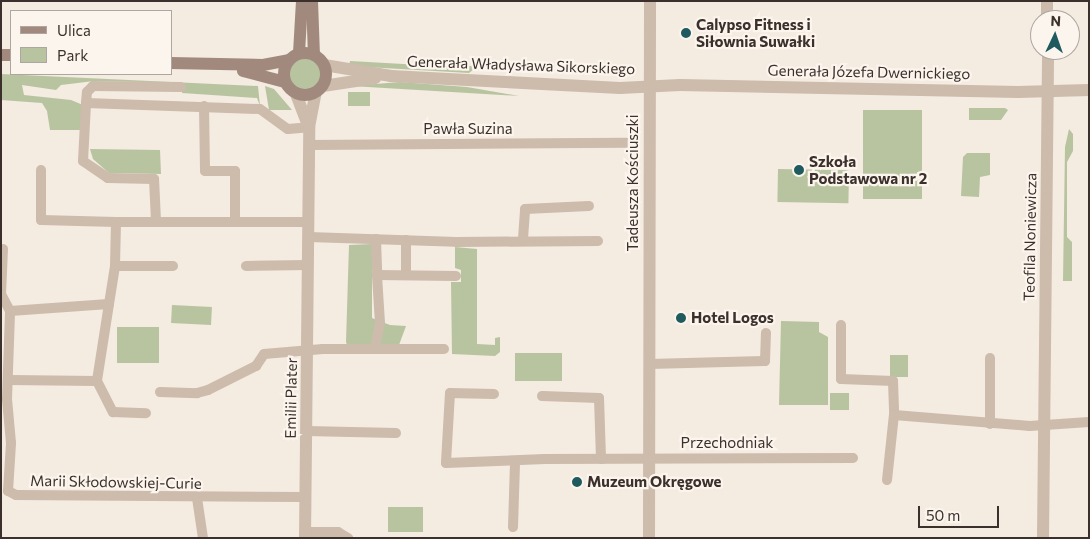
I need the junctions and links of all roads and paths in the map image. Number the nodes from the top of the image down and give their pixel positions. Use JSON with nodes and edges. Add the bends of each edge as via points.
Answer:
{"nodes":[{"id":1,"x":302,"y":1,"type":"edge"},
{"id":2,"x":312,"y":1,"type":"edge"},
{"id":3,"x":650,"y":1,"type":"edge"},
{"id":4,"x":314,"y":54,"type":"junction"},
{"id":5,"x":294,"y":57,"type":"junction"},
{"id":6,"x":1048,"y":60,"type":"edge"},
{"id":7,"x":172,"y":63,"type":"edge"},
{"id":8,"x":324,"y":65,"type":"junction"},
{"id":9,"x":216,"y":66,"type":"junction"},
{"id":10,"x":391,"y":76,"type":"junction"},
{"id":11,"x":285,"y":82,"type":"junction"},
{"id":12,"x":180,"y":87,"type":"dead end"},
{"id":13,"x":649,"y":87,"type":"junction"},
{"id":14,"x":320,"y":89,"type":"junction"},
{"id":15,"x":1089,"y":90,"type":"edge"},
{"id":16,"x":1048,"y":91,"type":"junction"},
{"id":17,"x":296,"y":94,"type":"junction"},
{"id":18,"x":86,"y":103,"type":"junction"},
{"id":19,"x":204,"y":106,"type":"junction"},
{"id":20,"x":308,"y":127,"type":"junction"},
{"id":21,"x":626,"y":143,"type":"dead end"},
{"id":22,"x":310,"y":145,"type":"junction"},
{"id":23,"x":41,"y":170,"type":"dead end"},
{"id":24,"x":589,"y":206,"type":"dead end"},
{"id":25,"x":235,"y":220,"type":"junction"},
{"id":26,"x":156,"y":221,"type":"junction"},
{"id":27,"x":116,"y":222,"type":"junction"},
{"id":28,"x":309,"y":222,"type":"junction"},
{"id":29,"x":308,"y":237,"type":"junction"},
{"id":30,"x":376,"y":239,"type":"junction"},
{"id":31,"x":523,"y":239,"type":"junction"},
{"id":32,"x":406,"y":240,"type":"junction"},
{"id":33,"x":598,"y":241,"type":"dead end"},
{"id":34,"x":3,"y":249,"type":"dead end"},
{"id":35,"x":308,"y":265,"type":"junction"},
{"id":36,"x":115,"y":266,"type":"junction"},
{"id":37,"x":173,"y":266,"type":"dead end"},
{"id":38,"x":246,"y":266,"type":"dead end"},
{"id":39,"x":377,"y":275,"type":"junction"},
{"id":40,"x":406,"y":275,"type":"junction"},
{"id":41,"x":456,"y":276,"type":"dead end"},
{"id":42,"x":109,"y":304,"type":"junction"},
{"id":43,"x":10,"y":311,"type":"junction"},
{"id":44,"x":841,"y":325,"type":"dead end"},
{"id":45,"x":766,"y":333,"type":"dead end"},
{"id":46,"x":375,"y":348,"type":"junction"},
{"id":47,"x":444,"y":349,"type":"dead end"},
{"id":48,"x":308,"y":350,"type":"junction"},
{"id":49,"x":990,"y":358,"type":"dead end"},
{"id":50,"x":649,"y":364,"type":"junction"},
{"id":51,"x":9,"y":380,"type":"junction"},
{"id":52,"x":97,"y":381,"type":"junction"},
{"id":53,"x":160,"y":392,"type":"dead end"},
{"id":54,"x":494,"y":394,"type":"dead end"},
{"id":55,"x":542,"y":396,"type":"dead end"},
{"id":56,"x":146,"y":413,"type":"dead end"},
{"id":57,"x":894,"y":415,"type":"junction"},
{"id":58,"x":1089,"y":422,"type":"edge"},
{"id":59,"x":990,"y":424,"type":"junction"},
{"id":60,"x":1044,"y":424,"type":"junction"},
{"id":61,"x":306,"y":431,"type":"junction"},
{"id":62,"x":396,"y":433,"type":"dead end"},
{"id":63,"x":853,"y":458,"type":"dead end"},
{"id":64,"x":601,"y":459,"type":"junction"},
{"id":65,"x":649,"y":459,"type":"junction"},
{"id":66,"x":515,"y":463,"type":"junction"},
{"id":67,"x":888,"y":480,"type":"dead end"},
{"id":68,"x":305,"y":497,"type":"junction"},
{"id":69,"x":197,"y":498,"type":"junction"},
{"id":70,"x":513,"y":527,"type":"dead end"},
{"id":71,"x":305,"y":535,"type":"edge"},
{"id":72,"x":203,"y":538,"type":"edge"},
{"id":73,"x":348,"y":538,"type":"edge"},
{"id":74,"x":649,"y":538,"type":"edge"},
{"id":75,"x":1043,"y":538,"type":"edge"}],
"edges":[{"from":1,"to":5,"type":"main road"},
{"from":2,"to":4,"type":"main road"},
{"from":3,"to":13,"type":"street","name":"Tadeusza Kościuszki"},
{"from":4,"to":5,"type":"main road"},
{"from":4,"to":8,"type":"main road"},
{"from":5,"to":9,"type":"main road","via":[[279,64]]},
{"from":5,"to":11,"type":"main road","via":[[284,70]]},
{"from":6,"to":16,"type":"street","name":"Teofila Noniewicza"},
{"from":7,"to":9,"type":"main road"},
{"from":8,"to":10,"type":"street","name":"Generała Władysława Sikorskiego"},
{"from":8,"to":14,"type":"main road","via":[[326,76]]},
{"from":9,"to":11,"type":"main road"},
{"from":10,"to":13,"type":"street","name":"Generała Władysława Sikorskiego"},
{"from":10,"to":14,"type":"street","name":"Generała Władysława Sikorskiego"},
{"from":11,"to":17,"type":"main road"},
{"from":12,"to":18,"type":"street","via":[[93,86],[87,92]]},
{"from":13,"to":16,"type":"street","name":"Generała Józefa Dwernickiego"},
{"from":13,"to":50,"type":"street","name":"Tadeusza Kościuszki"},
{"from":14,"to":17,"type":"main road"},
{"from":14,"to":20,"type":"street","name":"Emilii Plater"},
{"from":15,"to":16,"type":"street","name":"Generała Józefa Dwernickiego"},
{"from":16,"to":60,"type":"street","name":"Teofila Noniewicza"},
{"from":17,"to":20,"type":"street","name":"Emilii Plater"},
{"from":18,"to":19,"type":"street"},
{"from":18,"to":26,"type":"street","via":[[83,161],[108,178],[154,179]]},
{"from":19,"to":20,"type":"street","via":[[260,109],[288,129]]},
{"from":19,"to":25,"type":"street","via":[[205,170],[235,171]]},
{"from":20,"to":22,"type":"street","name":"Emilii Plater"},
{"from":21,"to":22,"type":"street","name":"Pawła Suzina"},
{"from":22,"to":28,"type":"street","name":"Emilii Plater"},
{"from":23,"to":27,"type":"street","via":[[41,220]]},
{"from":24,"to":31,"type":"street","via":[[524,209]]},
{"from":25,"to":26,"type":"street"},
{"from":25,"to":28,"type":"street"},
{"from":26,"to":27,"type":"street"},
{"from":27,"to":36,"type":"street"},
{"from":28,"to":29,"type":"street","name":"Emilii Plater"},
{"from":29,"to":30,"type":"street"},
{"from":29,"to":35,"type":"street","name":"Emilii Plater"},
{"from":30,"to":32,"type":"street"},
{"from":30,"to":39,"type":"street"},
{"from":31,"to":32,"type":"street","via":[[501,242]]},
{"from":31,"to":33,"type":"street"},
{"from":32,"to":40,"type":"street"},
{"from":34,"to":43,"type":"street","name":"Marii Skłodowskiej-Curie","via":[[1,294]]},
{"from":35,"to":38,"type":"street"},
{"from":35,"to":48,"type":"street","name":"Emilii Plater"},
{"from":36,"to":37,"type":"street"},
{"from":36,"to":42,"type":"street"},
{"from":39,"to":40,"type":"street"},
{"from":39,"to":46,"type":"street","via":[[380,324]]},
{"from":40,"to":41,"type":"street"},
{"from":42,"to":43,"type":"street"},
{"from":42,"to":52,"type":"street"},
{"from":43,"to":51,"type":"street","name":"Marii Skłodowskiej-Curie"},
{"from":44,"to":57,"type":"street","via":[[841,379],[893,381]]},
{"from":45,"to":50,"type":"street","via":[[765,360]]},
{"from":46,"to":47,"type":"street"},
{"from":46,"to":48,"type":"street"},
{"from":48,"to":53,"type":"street","via":[[264,354],[256,366],[208,390],[176,388]]},
{"from":48,"to":61,"type":"street","name":"Emilii Plater"},
{"from":49,"to":59,"type":"street"},
{"from":50,"to":65,"type":"street","name":"Tadeusza Kościuszki"},
{"from":51,"to":52,"type":"street"},
{"from":51,"to":69,"type":"street","name":"Marii Skłodowskiej-Curie","via":[[7,399],[11,443],[8,490],[16,495]]},
{"from":52,"to":56,"type":"street","via":[[113,412]]},
{"from":54,"to":66,"type":"street","name":"Przechodniak","via":[[450,392],[446,463]]},
{"from":55,"to":64,"type":"street","via":[[599,398]]},
{"from":57,"to":59,"type":"street"},
{"from":57,"to":67,"type":"street"},
{"from":58,"to":60,"type":"street"},
{"from":59,"to":60,"type":"street"},
{"from":60,"to":75,"type":"street","name":"Teofila Noniewicza"},
{"from":61,"to":62,"type":"street"},
{"from":61,"to":68,"type":"street","name":"Emilii Plater"},
{"from":63,"to":65,"type":"street","name":"Przechodniak"},
{"from":64,"to":65,"type":"street","name":"Przechodniak"},
{"from":64,"to":66,"type":"street","name":"Przechodniak"},
{"from":65,"to":74,"type":"street","name":"Tadeusza Kościuszki"},
{"from":66,"to":70,"type":"street"},
{"from":68,"to":69,"type":"street","name":"Marii Skłodowskiej-Curie"},
{"from":68,"to":71,"type":"street","name":"Emilii Plater"},
{"from":69,"to":72,"type":"street"},
{"from":71,"to":73,"type":"street","name":"Emilii Plater","via":[[338,532]]}]}
